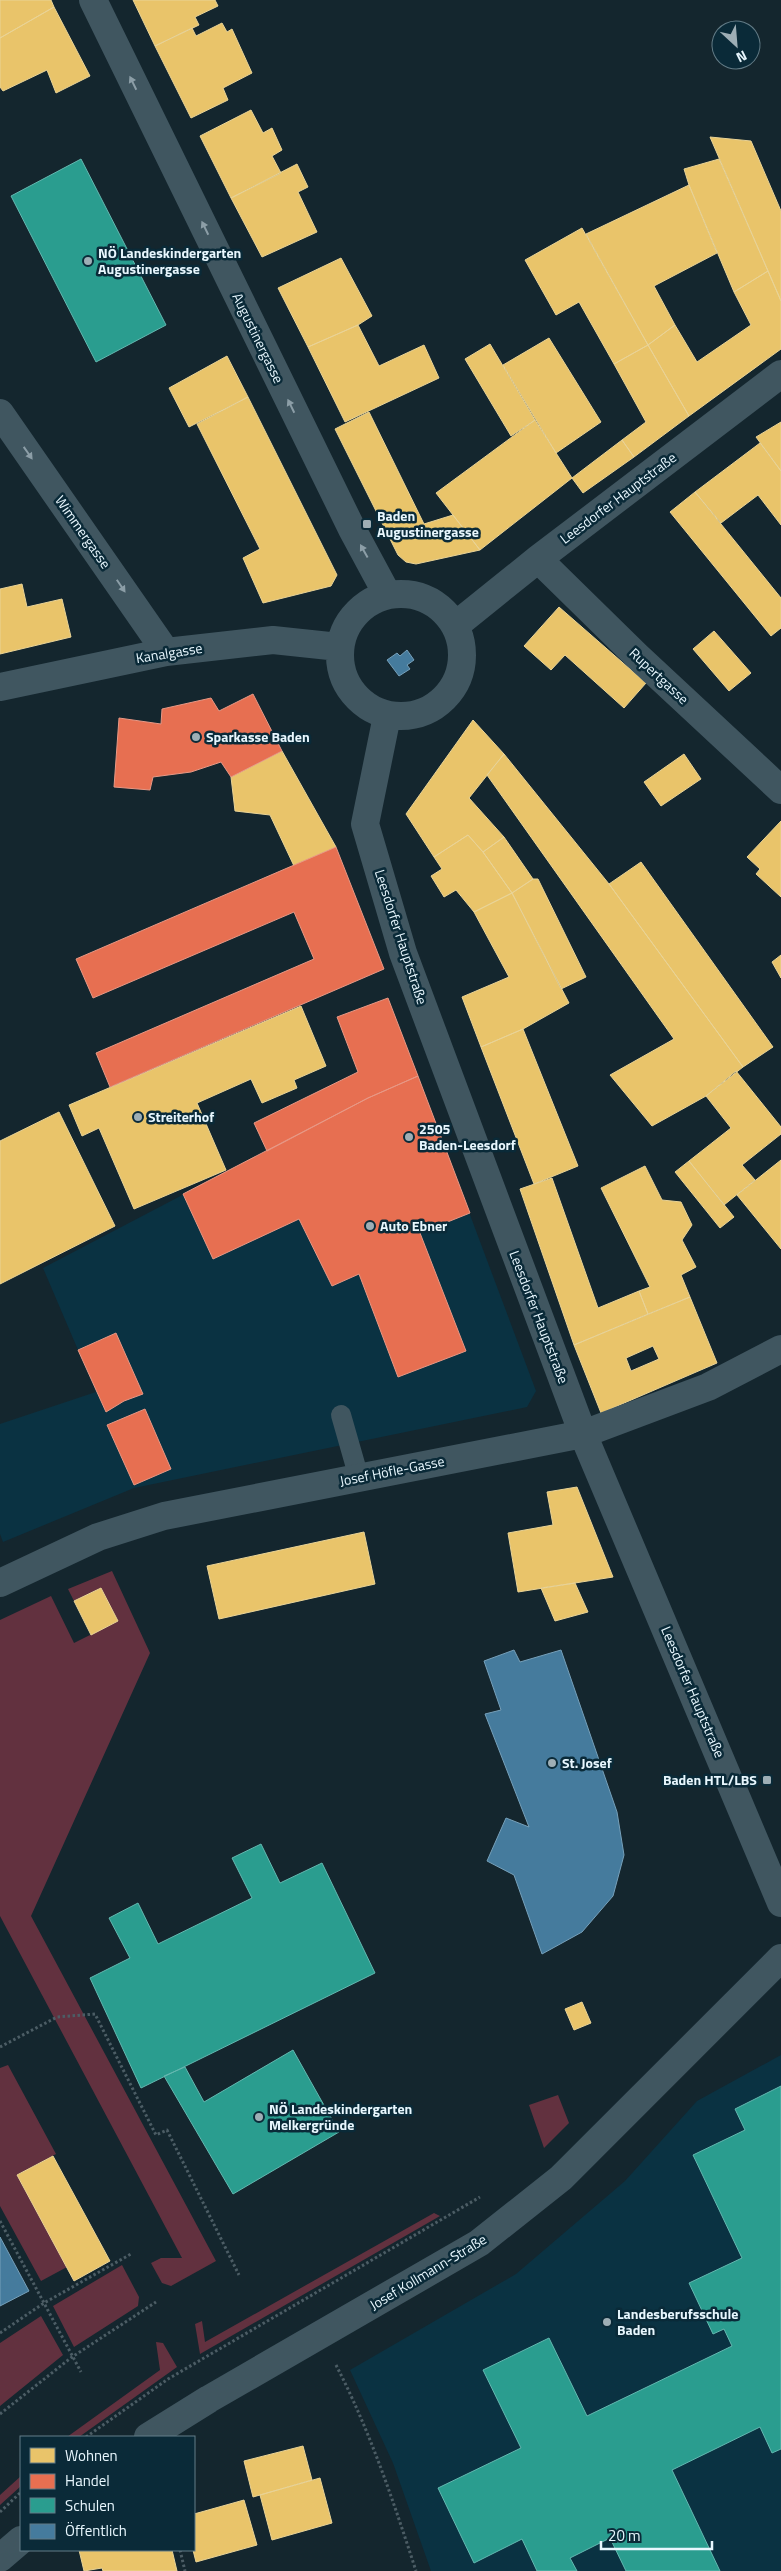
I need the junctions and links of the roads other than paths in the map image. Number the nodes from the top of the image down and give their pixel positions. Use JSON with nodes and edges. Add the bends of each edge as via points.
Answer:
{"nodes":[{"id":1,"x":93,"y":0,"type":"edge"},
{"id":2,"x":781,"y":374,"type":"edge"},
{"id":3,"x":0,"y":413,"type":"edge"},
{"id":4,"x":538,"y":559,"type":"junction"},
{"id":5,"x":387,"y":594,"type":"junction"},
{"id":6,"x":456,"y":625,"type":"junction"},
{"id":7,"x":339,"y":647,"type":"junction"},
{"id":8,"x":166,"y":652,"type":"junction"},
{"id":9,"x":0,"y":687,"type":"edge"},
{"id":10,"x":387,"y":716,"type":"junction"},
{"id":11,"x":781,"y":790,"type":"edge"},
{"id":12,"x":781,"y":1349,"type":"edge"},
{"id":13,"x":341,"y":1415,"type":"dead end"},
{"id":14,"x":583,"y":1434,"type":"junction"},
{"id":15,"x":359,"y":1478,"type":"junction"},
{"id":16,"x":0,"y":1583,"type":"edge"},
{"id":17,"x":781,"y":1903,"type":"edge"},
{"id":18,"x":781,"y":1958,"type":"edge"},
{"id":19,"x":150,"y":2436,"type":"edge"},
{"id":20,"x":20,"y":2541,"type":"edge"},
{"id":21,"x":0,"y":2558,"type":"edge"}],
"edges":[{"from":5,"to":1,"type":"street","name":"Augustinergasse","one_way":true,"via":[[352,529]]},
{"from":2,"to":4,"type":"street","name":"Leesdorfer Hauptstraße"},
{"from":3,"to":8,"type":"street","name":"Wimmergasse","one_way":true},
{"from":4,"to":6,"type":"street","name":"Leesdorfer Hauptstraße"},
{"from":4,"to":11,"type":"street","name":"Rupertgasse"},
{"from":5,"to":6,"type":"street","via":[[429,600]]},
{"from":5,"to":7,"type":"street","via":[[353,616]]},
{"from":6,"to":10,"type":"street","via":[[463,652],[457,682],[425,713]]},
{"from":7,"to":8,"type":"street","name":"Kanalgasse","via":[[273,640]]},
{"from":7,"to":10,"type":"street","via":[[345,683],[365,706]]},
{"from":8,"to":9,"type":"street","name":"Kanalgasse"},
{"from":10,"to":14,"type":"street","name":"Leesdorfer Hauptstraße","via":[[366,824],[403,953]]},
{"from":12,"to":14,"type":"street","name":"Josef Höfle-Gasse","via":[[708,1387]]},
{"from":13,"to":15,"type":"lane"},
{"from":14,"to":15,"type":"street","name":"Josef Höfle-Gasse"},
{"from":14,"to":17,"type":"street","name":"Leesdorfer Hauptstraße"},
{"from":15,"to":16,"type":"street","name":"Josef Höfle-Gasse","via":[[164,1516],[98,1537]]},
{"from":18,"to":19,"type":"street","name":"Josef Kollmann-Straße","via":[[561,2178],[479,2243]]},
{"from":20,"to":21,"type":"street"}]}
